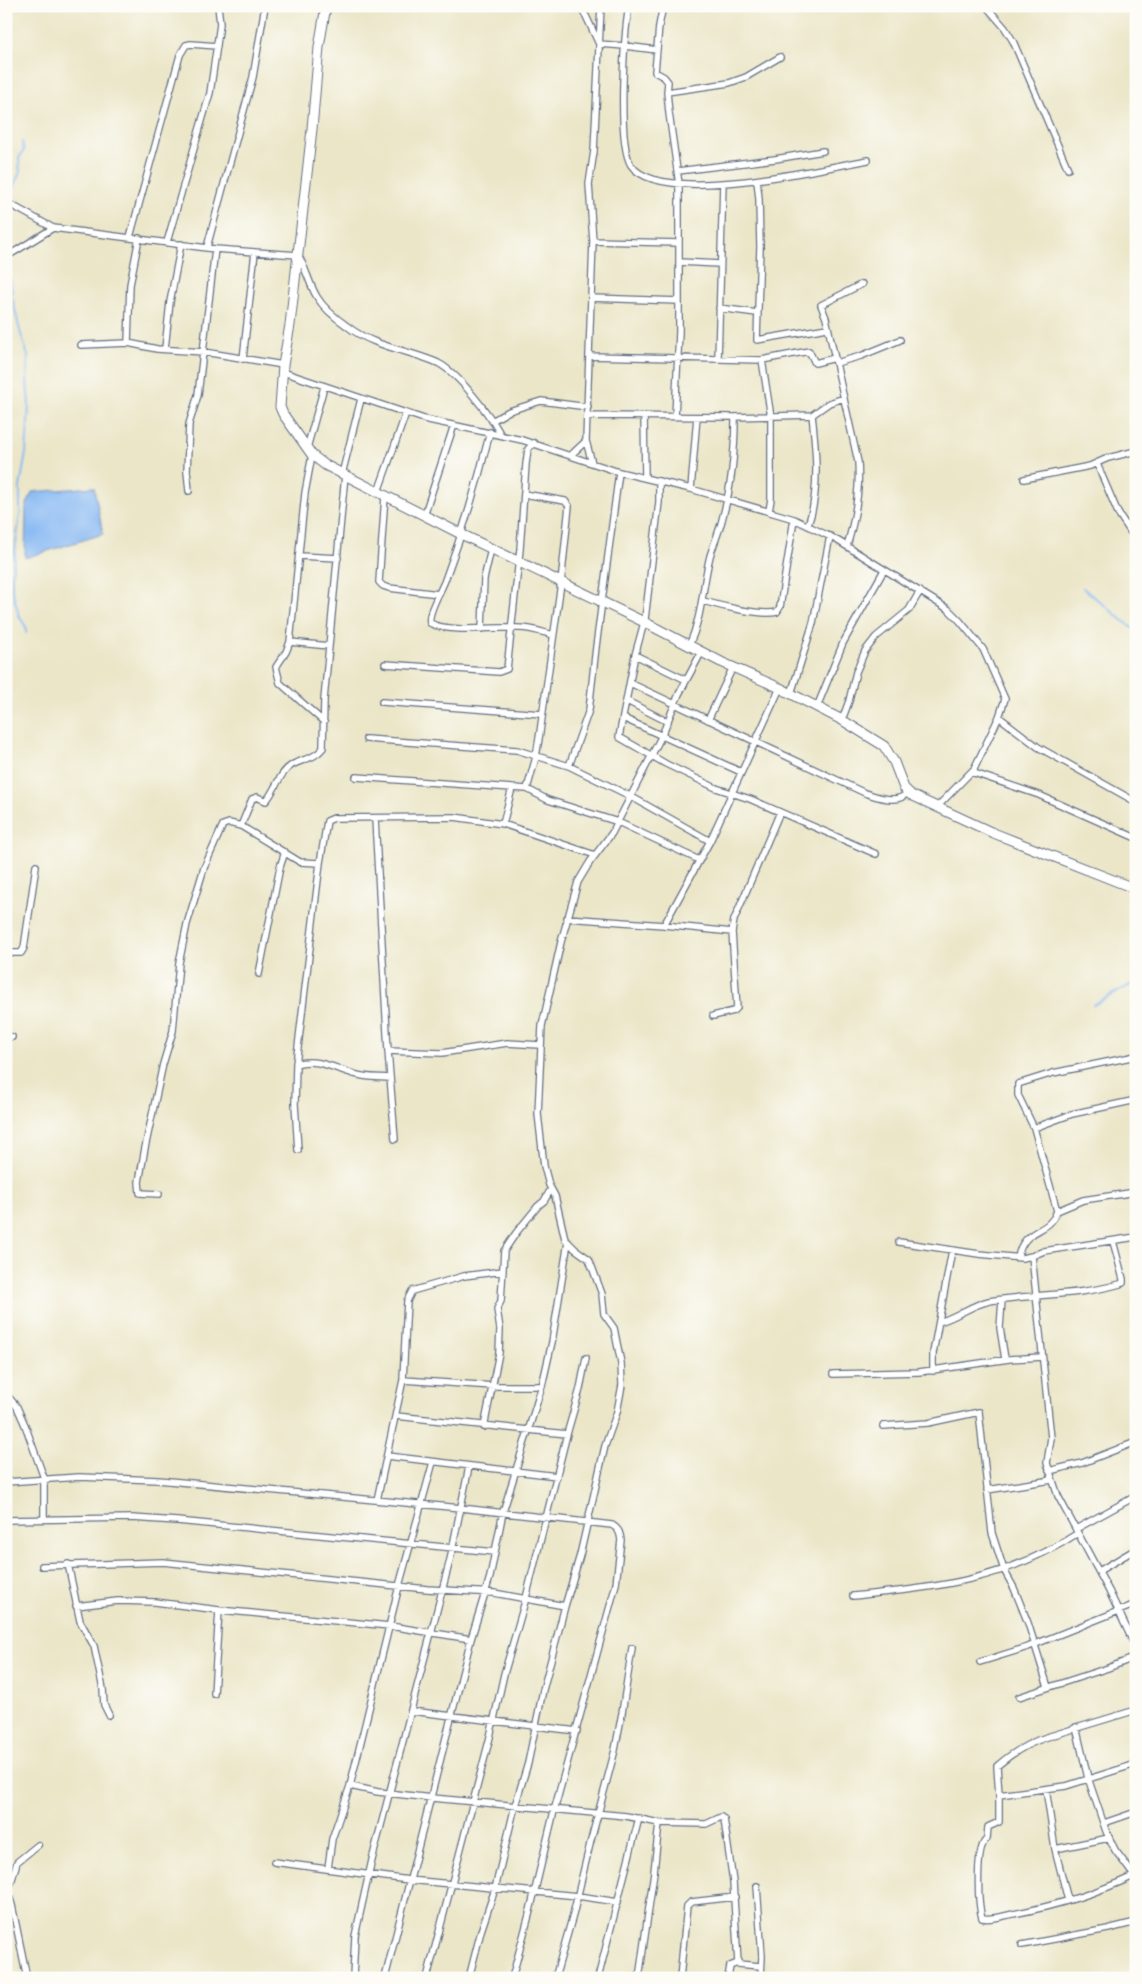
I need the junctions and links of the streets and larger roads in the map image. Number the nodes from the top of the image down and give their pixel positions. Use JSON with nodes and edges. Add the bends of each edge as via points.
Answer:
{"nodes":[{"id":1,"x":218,"y":6,"type":"edge"},
{"id":2,"x":265,"y":6,"type":"edge"},
{"id":3,"x":579,"y":6,"type":"edge"},
{"id":4,"x":601,"y":6,"type":"edge"},
{"id":5,"x":629,"y":6,"type":"edge"},
{"id":6,"x":663,"y":6,"type":"edge"},
{"id":7,"x":986,"y":6,"type":"edge"},
{"id":8,"x":325,"y":7,"type":"edge"},
{"id":9,"x":599,"y":44,"type":"junction"},
{"id":10,"x":217,"y":46,"type":"junction"},
{"id":11,"x":625,"y":46,"type":"junction"},
{"id":12,"x":657,"y":50,"type":"junction"},
{"id":13,"x":780,"y":57,"type":"dead end"},
{"id":14,"x":667,"y":92,"type":"junction"},
{"id":15,"x":823,"y":151,"type":"dead end"},
{"id":16,"x":868,"y":160,"type":"dead end"},
{"id":17,"x":1068,"y":169,"type":"dead end"},
{"id":18,"x":678,"y":171,"type":"junction"},
{"id":19,"x":757,"y":180,"type":"junction"},
{"id":20,"x":722,"y":183,"type":"junction"},
{"id":21,"x":679,"y":184,"type":"junction"},
{"id":22,"x":6,"y":202,"type":"edge"},
{"id":23,"x":53,"y":228,"type":"junction"},
{"id":24,"x":130,"y":237,"type":"junction"},
{"id":25,"x":139,"y":238,"type":"junction"},
{"id":26,"x":593,"y":241,"type":"junction"},
{"id":27,"x":168,"y":242,"type":"junction"},
{"id":28,"x":679,"y":243,"type":"junction"},
{"id":29,"x":181,"y":244,"type":"junction"},
{"id":30,"x":207,"y":247,"type":"junction"},
{"id":31,"x":215,"y":249,"type":"junction"},
{"id":32,"x":255,"y":252,"type":"junction"},
{"id":33,"x":298,"y":255,"type":"junction"},
{"id":34,"x":6,"y":257,"type":"edge"},
{"id":35,"x":678,"y":262,"type":"junction"},
{"id":36,"x":720,"y":264,"type":"junction"},
{"id":37,"x":862,"y":284,"type":"dead end"},
{"id":38,"x":591,"y":298,"type":"junction"},
{"id":39,"x":678,"y":301,"type":"junction"},
{"id":40,"x":719,"y":308,"type":"junction"},
{"id":41,"x":757,"y":313,"type":"junction"},
{"id":42,"x":827,"y":328,"type":"junction"},
{"id":43,"x":900,"y":340,"type":"dead end"},
{"id":44,"x":128,"y":343,"type":"junction"},
{"id":45,"x":81,"y":345,"type":"dead end"},
{"id":46,"x":166,"y":349,"type":"junction"},
{"id":47,"x":204,"y":352,"type":"junction"},
{"id":48,"x":590,"y":356,"type":"junction"},
{"id":49,"x":678,"y":358,"type":"junction"},
{"id":50,"x":243,"y":359,"type":"junction"},
{"id":51,"x":718,"y":359,"type":"junction"},
{"id":52,"x":762,"y":360,"type":"junction"},
{"id":53,"x":835,"y":361,"type":"junction"},
{"id":54,"x":283,"y":369,"type":"junction"},
{"id":55,"x":324,"y":387,"type":"junction"},
{"id":56,"x":844,"y":398,"type":"junction"},
{"id":57,"x":362,"y":399,"type":"junction"},
{"id":58,"x":588,"y":407,"type":"junction"},
{"id":59,"x":406,"y":413,"type":"junction"},
{"id":60,"x":812,"y":415,"type":"junction"},
{"id":61,"x":588,"y":416,"type":"junction"},
{"id":62,"x":644,"y":416,"type":"junction"},
{"id":63,"x":675,"y":416,"type":"junction"},
{"id":64,"x":771,"y":416,"type":"junction"},
{"id":65,"x":697,"y":417,"type":"junction"},
{"id":66,"x":735,"y":418,"type":"junction"},
{"id":67,"x":492,"y":421,"type":"junction"},
{"id":68,"x":454,"y":425,"type":"junction"},
{"id":69,"x":490,"y":432,"type":"junction"},
{"id":70,"x":501,"y":435,"type":"junction"},
{"id":71,"x":522,"y":440,"type":"junction"},
{"id":72,"x":586,"y":442,"type":"junction"},
{"id":73,"x":534,"y":443,"type":"junction"},
{"id":74,"x":528,"y":449,"type":"junction"},
{"id":75,"x":1136,"y":451,"type":"edge"},
{"id":76,"x":309,"y":452,"type":"junction"},
{"id":77,"x":571,"y":455,"type":"junction"},
{"id":78,"x":592,"y":463,"type":"junction"},
{"id":79,"x":1097,"y":464,"type":"junction"},
{"id":80,"x":619,"y":472,"type":"junction"},
{"id":81,"x":347,"y":476,"type":"junction"},
{"id":82,"x":645,"y":478,"type":"junction"},
{"id":83,"x":1024,"y":479,"type":"dead end"},
{"id":84,"x":659,"y":481,"type":"junction"},
{"id":85,"x":692,"y":489,"type":"junction"},
{"id":86,"x":189,"y":490,"type":"dead end"},
{"id":87,"x":382,"y":494,"type":"junction"},
{"id":88,"x":524,"y":494,"type":"junction"},
{"id":89,"x":728,"y":499,"type":"junction"},
{"id":90,"x":769,"y":511,"type":"junction"},
{"id":91,"x":424,"y":516,"type":"junction"},
{"id":92,"x":794,"y":519,"type":"junction"},
{"id":93,"x":808,"y":525,"type":"junction"},
{"id":94,"x":461,"y":534,"type":"junction"},
{"id":95,"x":830,"y":536,"type":"junction"},
{"id":96,"x":1136,"y":540,"type":"edge"},
{"id":97,"x":847,"y":546,"type":"junction"},
{"id":98,"x":492,"y":549,"type":"junction"},
{"id":99,"x":300,"y":556,"type":"junction"},
{"id":100,"x":338,"y":558,"type":"junction"},
{"id":101,"x":518,"y":561,"type":"junction"},
{"id":102,"x":884,"y":570,"type":"junction"},
{"id":103,"x":561,"y":583,"type":"junction"},
{"id":104,"x":920,"y":592,"type":"junction"},
{"id":105,"x":439,"y":594,"type":"junction"},
{"id":106,"x":703,"y":601,"type":"junction"},
{"id":107,"x":602,"y":603,"type":"junction"},
{"id":108,"x":644,"y":622,"type":"junction"},
{"id":109,"x":511,"y":628,"type":"junction"},
{"id":110,"x":482,"y":629,"type":"junction"},
{"id":111,"x":553,"y":635,"type":"junction"},
{"id":112,"x":290,"y":642,"type":"junction"},
{"id":113,"x":329,"y":646,"type":"junction"},
{"id":114,"x":689,"y":646,"type":"junction"},
{"id":115,"x":701,"y":652,"type":"junction"},
{"id":116,"x":635,"y":656,"type":"junction"},
{"id":117,"x":384,"y":664,"type":"dead end"},
{"id":118,"x":734,"y":667,"type":"junction"},
{"id":119,"x":686,"y":680,"type":"junction"},
{"id":120,"x":630,"y":683,"type":"junction"},
{"id":121,"x":780,"y":688,"type":"junction"},
{"id":122,"x":791,"y":694,"type":"junction"},
{"id":123,"x":627,"y":701,"type":"junction"},
{"id":124,"x":382,"y":702,"type":"dead end"},
{"id":125,"x":674,"y":705,"type":"junction"},
{"id":126,"x":817,"y":707,"type":"junction"},
{"id":127,"x":542,"y":714,"type":"junction"},
{"id":128,"x":999,"y":717,"type":"junction"},
{"id":129,"x":623,"y":718,"type":"junction"},
{"id":130,"x":708,"y":720,"type":"junction"},
{"id":131,"x":842,"y":720,"type":"junction"},
{"id":132,"x":324,"y":722,"type":"junction"},
{"id":133,"x":668,"y":722,"type":"junction"},
{"id":134,"x":662,"y":735,"type":"junction"},
{"id":135,"x":366,"y":739,"type":"dead end"},
{"id":136,"x":755,"y":741,"type":"junction"},
{"id":137,"x":651,"y":755,"type":"junction"},
{"id":138,"x":536,"y":756,"type":"junction"},
{"id":139,"x":569,"y":766,"type":"junction"},
{"id":140,"x":741,"y":772,"type":"junction"},
{"id":141,"x":971,"y":772,"type":"junction"},
{"id":142,"x":356,"y":777,"type":"dead end"},
{"id":143,"x":512,"y":788,"type":"junction"},
{"id":144,"x":527,"y":789,"type":"junction"},
{"id":145,"x":908,"y":792,"type":"junction"},
{"id":146,"x":732,"y":794,"type":"junction"},
{"id":147,"x":630,"y":796,"type":"junction"},
{"id":148,"x":1136,"y":802,"type":"edge"},
{"id":149,"x":937,"y":807,"type":"junction"},
{"id":150,"x":780,"y":812,"type":"junction"},
{"id":151,"x":375,"y":819,"type":"junction"},
{"id":152,"x":618,"y":822,"type":"junction"},
{"id":153,"x":503,"y":824,"type":"junction"},
{"id":154,"x":241,"y":826,"type":"junction"},
{"id":155,"x":1136,"y":838,"type":"edge"},
{"id":156,"x":710,"y":841,"type":"junction"},
{"id":157,"x":285,"y":852,"type":"junction"},
{"id":158,"x":876,"y":854,"type":"dead end"},
{"id":159,"x":595,"y":855,"type":"junction"},
{"id":160,"x":699,"y":860,"type":"junction"},
{"id":161,"x":320,"y":863,"type":"junction"},
{"id":162,"x":36,"y":866,"type":"dead end"},
{"id":163,"x":1136,"y":889,"type":"edge"},
{"id":164,"x":567,"y":918,"type":"junction"},
{"id":165,"x":664,"y":924,"type":"junction"},
{"id":166,"x":732,"y":932,"type":"junction"},
{"id":167,"x":6,"y":953,"type":"edge"},
{"id":168,"x":258,"y":974,"type":"dead end"},
{"id":169,"x":713,"y":1016,"type":"dead end"},
{"id":170,"x":540,"y":1045,"type":"junction"},
{"id":171,"x":388,"y":1051,"type":"junction"},
{"id":172,"x":1136,"y":1056,"type":"edge"},
{"id":173,"x":296,"y":1064,"type":"junction"},
{"id":174,"x":390,"y":1078,"type":"junction"},
{"id":175,"x":1136,"y":1100,"type":"edge"},
{"id":176,"x":1034,"y":1128,"type":"junction"},
{"id":177,"x":396,"y":1139,"type":"dead end"},
{"id":178,"x":298,"y":1150,"type":"dead end"},
{"id":179,"x":551,"y":1189,"type":"junction"},
{"id":180,"x":1136,"y":1192,"type":"edge"},
{"id":181,"x":159,"y":1194,"type":"dead end"},
{"id":182,"x":1057,"y":1210,"type":"junction"},
{"id":183,"x":1136,"y":1237,"type":"edge"},
{"id":184,"x":1113,"y":1241,"type":"junction"},
{"id":185,"x":568,"y":1242,"type":"junction"},
{"id":186,"x":899,"y":1242,"type":"dead end"},
{"id":187,"x":952,"y":1250,"type":"junction"},
{"id":188,"x":1032,"y":1256,"type":"junction"},
{"id":189,"x":1018,"y":1257,"type":"junction"},
{"id":190,"x":503,"y":1271,"type":"junction"},
{"id":191,"x":1035,"y":1295,"type":"junction"},
{"id":192,"x":1002,"y":1300,"type":"junction"},
{"id":193,"x":940,"y":1322,"type":"junction"},
{"id":194,"x":1042,"y":1357,"type":"junction"},
{"id":195,"x":586,"y":1358,"type":"dead end"},
{"id":196,"x":1005,"y":1359,"type":"junction"},
{"id":197,"x":933,"y":1371,"type":"junction"},
{"id":198,"x":833,"y":1374,"type":"dead end"},
{"id":199,"x":403,"y":1380,"type":"junction"},
{"id":200,"x":494,"y":1386,"type":"junction"},
{"id":201,"x":542,"y":1386,"type":"junction"},
{"id":202,"x":6,"y":1394,"type":"edge"},
{"id":203,"x":396,"y":1416,"type":"junction"},
{"id":204,"x":484,"y":1426,"type":"junction"},
{"id":205,"x":883,"y":1426,"type":"dead end"},
{"id":206,"x":528,"y":1429,"type":"junction"},
{"id":207,"x":567,"y":1434,"type":"junction"},
{"id":208,"x":1136,"y":1442,"type":"edge"},
{"id":209,"x":387,"y":1456,"type":"junction"},
{"id":210,"x":433,"y":1462,"type":"junction"},
{"id":211,"x":469,"y":1467,"type":"junction"},
{"id":212,"x":516,"y":1470,"type":"junction"},
{"id":213,"x":1049,"y":1470,"type":"junction"},
{"id":214,"x":557,"y":1476,"type":"junction"},
{"id":215,"x":44,"y":1478,"type":"junction"},
{"id":216,"x":1052,"y":1480,"type":"junction"},
{"id":217,"x":6,"y":1482,"type":"edge"},
{"id":218,"x":987,"y":1490,"type":"junction"},
{"id":219,"x":1136,"y":1496,"type":"edge"},
{"id":220,"x":377,"y":1500,"type":"junction"},
{"id":221,"x":421,"y":1504,"type":"junction"},
{"id":222,"x":461,"y":1508,"type":"junction"},
{"id":223,"x":503,"y":1512,"type":"junction"},
{"id":224,"x":546,"y":1518,"type":"junction"},
{"id":225,"x":44,"y":1519,"type":"junction"},
{"id":226,"x":6,"y":1520,"type":"edge"},
{"id":227,"x":587,"y":1523,"type":"junction"},
{"id":228,"x":1077,"y":1531,"type":"junction"},
{"id":229,"x":411,"y":1544,"type":"junction"},
{"id":230,"x":453,"y":1548,"type":"junction"},
{"id":231,"x":1136,"y":1549,"type":"edge"},
{"id":232,"x":495,"y":1552,"type":"junction"},
{"id":233,"x":68,"y":1564,"type":"junction"},
{"id":234,"x":42,"y":1566,"type":"dead end"},
{"id":235,"x":1004,"y":1570,"type":"junction"},
{"id":236,"x":1099,"y":1571,"type":"junction"},
{"id":237,"x":399,"y":1586,"type":"junction"},
{"id":238,"x":442,"y":1590,"type":"junction"},
{"id":239,"x":485,"y":1593,"type":"junction"},
{"id":240,"x":853,"y":1596,"type":"dead end"},
{"id":241,"x":526,"y":1598,"type":"junction"},
{"id":242,"x":1136,"y":1604,"type":"edge"},
{"id":243,"x":76,"y":1606,"type":"junction"},
{"id":244,"x":564,"y":1606,"type":"junction"},
{"id":245,"x":219,"y":1610,"type":"junction"},
{"id":246,"x":1119,"y":1610,"type":"junction"},
{"id":247,"x":390,"y":1626,"type":"junction"},
{"id":248,"x":431,"y":1632,"type":"junction"},
{"id":249,"x":471,"y":1639,"type":"junction"},
{"id":250,"x":1035,"y":1644,"type":"junction"},
{"id":251,"x":632,"y":1648,"type":"dead end"},
{"id":252,"x":1136,"y":1648,"type":"edge"},
{"id":253,"x":1136,"y":1657,"type":"edge"},
{"id":254,"x":980,"y":1662,"type":"dead end"},
{"id":255,"x":1048,"y":1687,"type":"junction"},
{"id":256,"x":214,"y":1694,"type":"dead end"},
{"id":257,"x":1019,"y":1697,"type":"dead end"},
{"id":258,"x":1136,"y":1710,"type":"edge"},
{"id":259,"x":411,"y":1711,"type":"junction"},
{"id":260,"x":109,"y":1715,"type":"dead end"},
{"id":261,"x":451,"y":1717,"type":"junction"},
{"id":262,"x":492,"y":1721,"type":"junction"},
{"id":263,"x":536,"y":1725,"type":"junction"},
{"id":264,"x":1076,"y":1728,"type":"junction"},
{"id":265,"x":577,"y":1731,"type":"junction"},
{"id":266,"x":1136,"y":1764,"type":"edge"},
{"id":267,"x":1088,"y":1778,"type":"junction"},
{"id":268,"x":350,"y":1786,"type":"junction"},
{"id":269,"x":1046,"y":1790,"type":"junction"},
{"id":270,"x":390,"y":1793,"type":"junction"},
{"id":271,"x":999,"y":1795,"type":"junction"},
{"id":272,"x":432,"y":1798,"type":"junction"},
{"id":273,"x":473,"y":1802,"type":"junction"},
{"id":274,"x":515,"y":1806,"type":"junction"},
{"id":275,"x":554,"y":1811,"type":"junction"},
{"id":276,"x":1136,"y":1812,"type":"edge"},
{"id":277,"x":598,"y":1814,"type":"junction"},
{"id":278,"x":639,"y":1818,"type":"junction"},
{"id":279,"x":659,"y":1822,"type":"junction"},
{"id":280,"x":1104,"y":1823,"type":"junction"},
{"id":281,"x":1109,"y":1838,"type":"junction"},
{"id":282,"x":38,"y":1845,"type":"dead end"},
{"id":283,"x":1055,"y":1849,"type":"junction"},
{"id":284,"x":274,"y":1862,"type":"dead end"},
{"id":285,"x":328,"y":1868,"type":"junction"},
{"id":286,"x":369,"y":1875,"type":"junction"},
{"id":287,"x":1135,"y":1876,"type":"edge"},
{"id":288,"x":409,"y":1880,"type":"junction"},
{"id":289,"x":452,"y":1884,"type":"junction"},
{"id":290,"x":757,"y":1886,"type":"dead end"},
{"id":291,"x":495,"y":1889,"type":"junction"},
{"id":292,"x":534,"y":1892,"type":"junction"},
{"id":293,"x":578,"y":1896,"type":"junction"},
{"id":294,"x":735,"y":1897,"type":"junction"},
{"id":295,"x":1068,"y":1900,"type":"junction"},
{"id":296,"x":618,"y":1902,"type":"junction"},
{"id":297,"x":1136,"y":1922,"type":"edge"},
{"id":298,"x":1022,"y":1945,"type":"dead end"},
{"id":299,"x":738,"y":1964,"type":"junction"},
{"id":300,"x":760,"y":1966,"type":"junction"},
{"id":301,"x":26,"y":1978,"type":"edge"},
{"id":302,"x":353,"y":1978,"type":"edge"},
{"id":303,"x":385,"y":1978,"type":"edge"},
{"id":304,"x":427,"y":1978,"type":"edge"},
{"id":305,"x":469,"y":1978,"type":"edge"},
{"id":306,"x":512,"y":1978,"type":"edge"},
{"id":307,"x":555,"y":1978,"type":"edge"},
{"id":308,"x":598,"y":1978,"type":"edge"},
{"id":309,"x":639,"y":1978,"type":"edge"},
{"id":310,"x":680,"y":1978,"type":"edge"},
{"id":311,"x":728,"y":1978,"type":"edge"},
{"id":312,"x":761,"y":1978,"type":"edge"}],
"edges":[{"from":1,"to":10,"type":"street"},
{"from":2,"to":30,"type":"street","via":[[253,76]]},
{"from":3,"to":9,"type":"street"},
{"from":4,"to":9,"type":"street"},
{"from":5,"to":11,"type":"street"},
{"from":6,"to":12,"type":"street"},
{"from":7,"to":17,"type":"street","via":[[1013,41]]},
{"from":8,"to":33,"type":"street","via":[[318,47]]},
{"from":9,"to":11,"type":"street"},
{"from":9,"to":26,"type":"street","via":[[594,151],[588,184]]},
{"from":10,"to":24,"type":"street","via":[[186,45],[180,55]]},
{"from":10,"to":27,"type":"street","via":[[204,117]]},
{"from":11,"to":12,"type":"street"},
{"from":11,"to":21,"type":"street","via":[[623,108],[630,162],[642,173]]},
{"from":12,"to":14,"type":"street","via":[[655,72],[667,79]]},
{"from":13,"to":14,"type":"street","via":[[729,83]]},
{"from":14,"to":18,"type":"street"},
{"from":15,"to":18,"type":"street"},
{"from":16,"to":19,"type":"street"},
{"from":18,"to":21,"type":"street"},
{"from":19,"to":20,"type":"street"},
{"from":19,"to":41,"type":"street","via":[[760,247]]},
{"from":20,"to":21,"type":"street"},
{"from":20,"to":36,"type":"street"},
{"from":21,"to":28,"type":"street"},
{"from":22,"to":23,"type":"street"},
{"from":23,"to":24,"type":"street"},
{"from":23,"to":34,"type":"street"},
{"from":24,"to":25,"type":"street"},
{"from":25,"to":27,"type":"street"},
{"from":25,"to":44,"type":"street","via":[[131,276]]},
{"from":26,"to":28,"type":"street"},
{"from":26,"to":38,"type":"street"},
{"from":27,"to":29,"type":"street"},
{"from":28,"to":35,"type":"street"},
{"from":29,"to":30,"type":"street"},
{"from":29,"to":46,"type":"street","via":[[170,302]]},
{"from":30,"to":31,"type":"street"},
{"from":31,"to":32,"type":"street"},
{"from":31,"to":47,"type":"street"},
{"from":32,"to":33,"type":"street"},
{"from":32,"to":50,"type":"street"},
{"from":33,"to":54,"type":"street"},
{"from":33,"to":67,"type":"street","via":[[317,297],[347,327],[386,346],[441,364]]},
{"from":35,"to":36,"type":"street"},
{"from":35,"to":39,"type":"street"},
{"from":36,"to":40,"type":"street"},
{"from":37,"to":42,"type":"street","via":[[822,303]]},
{"from":38,"to":39,"type":"street"},
{"from":38,"to":48,"type":"street"},
{"from":39,"to":49,"type":"street"},
{"from":40,"to":41,"type":"street"},
{"from":40,"to":51,"type":"street"},
{"from":41,"to":42,"type":"street","via":[[756,338],[759,340]]},
{"from":42,"to":53,"type":"street"},
{"from":43,"to":53,"type":"street","via":[[861,356]]},
{"from":44,"to":45,"type":"street"},
{"from":44,"to":46,"type":"street"},
{"from":46,"to":47,"type":"street"},
{"from":47,"to":50,"type":"street"},
{"from":47,"to":86,"type":"street","via":[[198,395],[189,424]]},
{"from":48,"to":49,"type":"street"},
{"from":48,"to":58,"type":"street"},
{"from":49,"to":51,"type":"street"},
{"from":49,"to":63,"type":"street"},
{"from":50,"to":54,"type":"street"},
{"from":51,"to":52,"type":"street"},
{"from":52,"to":53,"type":"street","via":[[809,351],[815,363]]},
{"from":52,"to":64,"type":"street"},
{"from":53,"to":56,"type":"street"},
{"from":54,"to":55,"type":"street"},
{"from":54,"to":76,"type":"street","via":[[280,407]]},
{"from":55,"to":57,"type":"street"},
{"from":55,"to":76,"type":"street"},
{"from":56,"to":60,"type":"street","via":[[828,402]]},
{"from":56,"to":97,"type":"street","via":[[859,476],[854,520]]},
{"from":57,"to":59,"type":"street"},
{"from":57,"to":81,"type":"street"},
{"from":58,"to":61,"type":"street"},
{"from":58,"to":67,"type":"street","via":[[541,401],[509,411]]},
{"from":59,"to":68,"type":"street"},
{"from":59,"to":87,"type":"street"},
{"from":60,"to":64,"type":"street"},
{"from":60,"to":93,"type":"street","via":[[814,494]]},
{"from":61,"to":62,"type":"street"},
{"from":61,"to":72,"type":"street"},
{"from":62,"to":63,"type":"street"},
{"from":62,"to":82,"type":"street"},
{"from":63,"to":65,"type":"street"},
{"from":64,"to":66,"type":"street"},
{"from":64,"to":90,"type":"street"},
{"from":65,"to":66,"type":"street"},
{"from":65,"to":85,"type":"street"},
{"from":66,"to":89,"type":"street"},
{"from":67,"to":70,"type":"street"},
{"from":68,"to":69,"type":"street"},
{"from":68,"to":91,"type":"street"},
{"from":69,"to":70,"type":"street"},
{"from":69,"to":94,"type":"street"},
{"from":70,"to":71,"type":"street"},
{"from":71,"to":73,"type":"street"},
{"from":71,"to":74,"type":"street"},
{"from":72,"to":77,"type":"street"},
{"from":72,"to":78,"type":"street"},
{"from":73,"to":74,"type":"street"},
{"from":73,"to":77,"type":"street"},
{"from":74,"to":88,"type":"street"},
{"from":75,"to":79,"type":"street"},
{"from":76,"to":81,"type":"street"},
{"from":76,"to":99,"type":"street"},
{"from":77,"to":78,"type":"street"},
{"from":78,"to":80,"type":"street"},
{"from":79,"to":83,"type":"street"},
{"from":79,"to":96,"type":"street","via":[[1118,513]]},
{"from":80,"to":82,"type":"street"},
{"from":80,"to":107,"type":"street"},
{"from":81,"to":87,"type":"street"},
{"from":81,"to":100,"type":"street"},
{"from":82,"to":84,"type":"street"},
{"from":84,"to":85,"type":"street"},
{"from":84,"to":108,"type":"street"},
{"from":85,"to":89,"type":"street"},
{"from":87,"to":91,"type":"street"},
{"from":87,"to":105,"type":"street","via":[[380,584]]},
{"from":88,"to":101,"type":"street"},
{"from":88,"to":103,"type":"street","via":[[568,504]]},
{"from":89,"to":90,"type":"street"},
{"from":89,"to":106,"type":"street","via":[[710,557]]},
{"from":90,"to":92,"type":"street"},
{"from":91,"to":94,"type":"street"},
{"from":92,"to":93,"type":"street"},
{"from":92,"to":106,"type":"street","via":[[777,612]]},
{"from":93,"to":95,"type":"street"},
{"from":94,"to":98,"type":"street"},
{"from":94,"to":105,"type":"street"},
{"from":95,"to":97,"type":"street"},
{"from":95,"to":122,"type":"street","via":[[814,623]]},
{"from":97,"to":102,"type":"street"},
{"from":98,"to":101,"type":"street"},
{"from":98,"to":110,"type":"street","via":[[484,579]]},
{"from":99,"to":100,"type":"street"},
{"from":99,"to":112,"type":"street"},
{"from":100,"to":113,"type":"street"},
{"from":101,"to":103,"type":"street"},
{"from":101,"to":109,"type":"street"},
{"from":102,"to":104,"type":"street"},
{"from":102,"to":126,"type":"street","via":[[843,643]]},
{"from":103,"to":107,"type":"street"},
{"from":103,"to":111,"type":"street"},
{"from":104,"to":128,"type":"street","via":[[954,613],[983,649],[1004,695]]},
{"from":104,"to":131,"type":"street","via":[[909,610],[876,637],[865,651]]},
{"from":105,"to":110,"type":"street","via":[[429,616],[430,623]]},
{"from":106,"to":114,"type":"street"},
{"from":107,"to":108,"type":"street"},
{"from":107,"to":139,"type":"street","via":[[589,710]]},
{"from":108,"to":114,"type":"street"},
{"from":108,"to":116,"type":"street"},
{"from":109,"to":110,"type":"street"},
{"from":109,"to":111,"type":"street"},
{"from":109,"to":117,"type":"street","via":[[507,669],[504,671]]},
{"from":111,"to":127,"type":"street"},
{"from":112,"to":113,"type":"street"},
{"from":112,"to":132,"type":"street","via":[[276,667],[278,681]]},
{"from":113,"to":132,"type":"street"},
{"from":114,"to":115,"type":"street"},
{"from":115,"to":118,"type":"street"},
{"from":115,"to":119,"type":"street"},
{"from":116,"to":119,"type":"street"},
{"from":116,"to":120,"type":"street"},
{"from":118,"to":121,"type":"street"},
{"from":118,"to":130,"type":"street"},
{"from":119,"to":125,"type":"street"},
{"from":120,"to":123,"type":"street"},
{"from":120,"to":125,"type":"street"},
{"from":121,"to":122,"type":"street"},
{"from":121,"to":136,"type":"street"},
{"from":122,"to":126,"type":"street"},
{"from":123,"to":129,"type":"street"},
{"from":123,"to":133,"type":"street"},
{"from":124,"to":127,"type":"street"},
{"from":125,"to":130,"type":"street"},
{"from":125,"to":133,"type":"street"},
{"from":126,"to":131,"type":"street"},
{"from":127,"to":138,"type":"street"},
{"from":128,"to":141,"type":"street"},
{"from":128,"to":148,"type":"street","via":[[1045,751]]},
{"from":129,"to":134,"type":"street"},
{"from":129,"to":137,"type":"street","via":[[619,737]]},
{"from":130,"to":136,"type":"street"},
{"from":131,"to":145,"type":"street","via":[[884,746]]},
{"from":132,"to":154,"type":"street","via":[[320,752],[284,772],[266,801],[256,797],[252,799]]},
{"from":133,"to":134,"type":"street"},
{"from":134,"to":137,"type":"street"},
{"from":134,"to":140,"type":"street"},
{"from":135,"to":138,"type":"street","via":[[512,748]]},
{"from":136,"to":140,"type":"street"},
{"from":136,"to":145,"type":"street","via":[[865,793],[893,799]]},
{"from":137,"to":146,"type":"street"},
{"from":137,"to":147,"type":"street"},
{"from":138,"to":139,"type":"street"},
{"from":138,"to":144,"type":"street"},
{"from":139,"to":147,"type":"street"},
{"from":140,"to":146,"type":"street"},
{"from":141,"to":149,"type":"street"},
{"from":141,"to":155,"type":"street","via":[[1039,795]]},
{"from":142,"to":143,"type":"street"},
{"from":143,"to":144,"type":"street"},
{"from":143,"to":153,"type":"street"},
{"from":144,"to":152,"type":"street","via":[[548,800]]},
{"from":145,"to":149,"type":"street"},
{"from":146,"to":150,"type":"street"},
{"from":146,"to":156,"type":"street"},
{"from":147,"to":152,"type":"street"},
{"from":147,"to":156,"type":"street"},
{"from":149,"to":163,"type":"street","via":[[990,832]]},
{"from":150,"to":158,"type":"street"},
{"from":150,"to":166,"type":"street","via":[[734,920]]},
{"from":151,"to":153,"type":"street","via":[[454,817]]},
{"from":151,"to":161,"type":"street","via":[[329,819]]},
{"from":151,"to":171,"type":"street"},
{"from":152,"to":159,"type":"street"},
{"from":152,"to":160,"type":"street"},
{"from":153,"to":159,"type":"street"},
{"from":154,"to":157,"type":"street"},
{"from":154,"to":181,"type":"street","via":[[223,825],[200,880],[187,924],[179,963],[173,1031],[140,1170],[140,1193]]},
{"from":156,"to":160,"type":"street"},
{"from":157,"to":161,"type":"street","via":[[300,862]]},
{"from":157,"to":168,"type":"street"},
{"from":159,"to":164,"type":"street","via":[[578,882]]},
{"from":160,"to":165,"type":"street"},
{"from":161,"to":173,"type":"street"},
{"from":162,"to":167,"type":"street","via":[[24,948],[21,953]]},
{"from":164,"to":165,"type":"street"},
{"from":164,"to":170,"type":"street"},
{"from":165,"to":166,"type":"street"},
{"from":166,"to":169,"type":"street","via":[[737,1008]]},
{"from":170,"to":171,"type":"street","via":[[507,1043],[442,1053]]},
{"from":170,"to":179,"type":"street","via":[[538,1114],[544,1166]]},
{"from":171,"to":174,"type":"street"},
{"from":172,"to":176,"type":"street","via":[[1053,1073],[1018,1084],[1020,1102]]},
{"from":173,"to":174,"type":"street","via":[[310,1062],[357,1075]]},
{"from":173,"to":178,"type":"street"},
{"from":174,"to":177,"type":"street"},
{"from":175,"to":176,"type":"street","via":[[1066,1115]]},
{"from":176,"to":182,"type":"street"},
{"from":179,"to":185,"type":"street"},
{"from":179,"to":190,"type":"street","via":[[505,1249]]},
{"from":180,"to":182,"type":"street","via":[[1083,1200]]},
{"from":182,"to":189,"type":"street","via":[[1050,1223],[1030,1234]]},
{"from":183,"to":184,"type":"street"},
{"from":184,"to":188,"type":"street","via":[[1044,1250]]},
{"from":184,"to":191,"type":"street","via":[[1123,1283]]},
{"from":185,"to":201,"type":"street"},
{"from":185,"to":227,"type":"street","via":[[589,1259],[602,1294],[604,1314],[614,1328],[621,1373],[617,1412],[605,1446]]},
{"from":186,"to":187,"type":"street"},
{"from":187,"to":189,"type":"street"},
{"from":187,"to":193,"type":"street"},
{"from":188,"to":189,"type":"street"},
{"from":188,"to":191,"type":"street"},
{"from":190,"to":199,"type":"street","via":[[468,1275],[412,1291],[407,1301]]},
{"from":190,"to":200,"type":"street","via":[[501,1300],[497,1309],[500,1346]]},
{"from":191,"to":192,"type":"street"},
{"from":191,"to":194,"type":"street"},
{"from":192,"to":193,"type":"street","via":[[983,1303]]},
{"from":192,"to":196,"type":"street","via":[[1000,1328]]},
{"from":193,"to":197,"type":"street","via":[[933,1353]]},
{"from":194,"to":196,"type":"street"},
{"from":194,"to":213,"type":"street","via":[[1051,1438],[1047,1456]]},
{"from":195,"to":207,"type":"street"},
{"from":196,"to":197,"type":"street"},
{"from":197,"to":198,"type":"street"},
{"from":199,"to":200,"type":"street"},
{"from":199,"to":203,"type":"street"},
{"from":200,"to":201,"type":"street"},
{"from":200,"to":204,"type":"street"},
{"from":201,"to":206,"type":"street"},
{"from":202,"to":215,"type":"street","via":[[26,1425]]},
{"from":203,"to":204,"type":"street"},
{"from":203,"to":209,"type":"street"},
{"from":204,"to":206,"type":"street"},
{"from":205,"to":218,"type":"street","via":[[936,1422],[978,1411]]},
{"from":206,"to":207,"type":"street"},
{"from":206,"to":212,"type":"street"},
{"from":207,"to":214,"type":"street"},
{"from":208,"to":213,"type":"street","via":[[1082,1464]]},
{"from":209,"to":210,"type":"street"},
{"from":209,"to":220,"type":"street"},
{"from":210,"to":211,"type":"street"},
{"from":210,"to":221,"type":"street"},
{"from":211,"to":212,"type":"street"},
{"from":211,"to":222,"type":"street"},
{"from":212,"to":214,"type":"street"},
{"from":212,"to":223,"type":"street"},
{"from":213,"to":216,"type":"street"},
{"from":214,"to":224,"type":"street"},
{"from":215,"to":217,"type":"street"},
{"from":215,"to":220,"type":"street","via":[[158,1480]]},
{"from":215,"to":225,"type":"street"},
{"from":216,"to":218,"type":"street"},
{"from":216,"to":228,"type":"street"},
{"from":218,"to":235,"type":"street","via":[[992,1533]]},
{"from":219,"to":228,"type":"street"},
{"from":220,"to":221,"type":"street"},
{"from":221,"to":222,"type":"street"},
{"from":221,"to":229,"type":"street"},
{"from":222,"to":223,"type":"street"},
{"from":222,"to":230,"type":"street"},
{"from":223,"to":224,"type":"street"},
{"from":223,"to":232,"type":"street"},
{"from":224,"to":227,"type":"street"},
{"from":224,"to":241,"type":"street"},
{"from":225,"to":226,"type":"street"},
{"from":225,"to":229,"type":"street","via":[[177,1521]]},
{"from":227,"to":244,"type":"street"},
{"from":227,"to":265,"type":"street","via":[[617,1528],[620,1548],[616,1584]]},
{"from":228,"to":235,"type":"street","via":[[1059,1544]]},
{"from":228,"to":236,"type":"street"},
{"from":229,"to":230,"type":"street"},
{"from":229,"to":237,"type":"street"},
{"from":230,"to":232,"type":"street"},
{"from":230,"to":238,"type":"street"},
{"from":231,"to":236,"type":"street"},
{"from":232,"to":239,"type":"street"},
{"from":233,"to":234,"type":"street"},
{"from":233,"to":237,"type":"street","via":[[163,1562]]},
{"from":233,"to":243,"type":"street"},
{"from":235,"to":240,"type":"street","via":[[958,1582]]},
{"from":235,"to":250,"type":"street","via":[[1020,1601]]},
{"from":236,"to":246,"type":"street"},
{"from":237,"to":238,"type":"street"},
{"from":237,"to":247,"type":"street"},
{"from":238,"to":239,"type":"street"},
{"from":238,"to":248,"type":"street"},
{"from":239,"to":241,"type":"street"},
{"from":239,"to":249,"type":"street"},
{"from":241,"to":244,"type":"street"},
{"from":241,"to":262,"type":"street"},
{"from":242,"to":246,"type":"street"},
{"from":243,"to":245,"type":"street","via":[[138,1601]]},
{"from":243,"to":260,"type":"street","via":[[82,1626],[94,1646],[104,1705]]},
{"from":244,"to":263,"type":"street"},
{"from":245,"to":247,"type":"street"},
{"from":245,"to":256,"type":"street"},
{"from":246,"to":250,"type":"street"},
{"from":246,"to":252,"type":"street"},
{"from":247,"to":248,"type":"street"},
{"from":247,"to":268,"type":"street"},
{"from":248,"to":249,"type":"street"},
{"from":248,"to":259,"type":"street"},
{"from":249,"to":261,"type":"street"},
{"from":250,"to":254,"type":"street"},
{"from":250,"to":255,"type":"street"},
{"from":251,"to":277,"type":"street","via":[[615,1750]]},
{"from":253,"to":255,"type":"street"},
{"from":255,"to":257,"type":"street"},
{"from":258,"to":264,"type":"street"},
{"from":259,"to":261,"type":"street"},
{"from":259,"to":270,"type":"street"},
{"from":261,"to":262,"type":"street"},
{"from":261,"to":272,"type":"street"},
{"from":262,"to":263,"type":"street"},
{"from":262,"to":273,"type":"street"},
{"from":263,"to":265,"type":"street"},
{"from":263,"to":274,"type":"street"},
{"from":264,"to":267,"type":"street"},
{"from":264,"to":271,"type":"street","via":[[1032,1742],[999,1764]]},
{"from":265,"to":275,"type":"street"},
{"from":266,"to":267,"type":"street"},
{"from":267,"to":269,"type":"street"},
{"from":267,"to":280,"type":"street"},
{"from":268,"to":270,"type":"street"},
{"from":268,"to":285,"type":"street","via":[[334,1831]]},
{"from":269,"to":271,"type":"street"},
{"from":269,"to":283,"type":"street"},
{"from":270,"to":272,"type":"street"},
{"from":270,"to":286,"type":"street"},
{"from":271,"to":295,"type":"street","via":[[999,1822],[988,1827],[987,1839],[980,1852],[982,1918],[991,1919]]},
{"from":272,"to":273,"type":"street"},
{"from":272,"to":288,"type":"street"},
{"from":273,"to":274,"type":"street"},
{"from":273,"to":289,"type":"street"},
{"from":274,"to":275,"type":"street"},
{"from":274,"to":291,"type":"street"},
{"from":275,"to":277,"type":"street"},
{"from":275,"to":292,"type":"street"},
{"from":276,"to":280,"type":"street"},
{"from":277,"to":278,"type":"street"},
{"from":277,"to":293,"type":"street"},
{"from":278,"to":279,"type":"street"},
{"from":278,"to":296,"type":"street"},
{"from":279,"to":294,"type":"street","via":[[706,1824],[723,1817]]},
{"from":279,"to":309,"type":"street"},
{"from":280,"to":281,"type":"street"},
{"from":281,"to":283,"type":"street"},
{"from":281,"to":287,"type":"street","via":[[1114,1850]]},
{"from":282,"to":301,"type":"street","via":[[17,1862],[11,1883],[6,1887]]},
{"from":283,"to":295,"type":"street"},
{"from":284,"to":285,"type":"street"},
{"from":285,"to":286,"type":"street"},
{"from":286,"to":288,"type":"street"},
{"from":286,"to":302,"type":"street","via":[[356,1936]]},
{"from":287,"to":295,"type":"street"},
{"from":288,"to":289,"type":"street"},
{"from":288,"to":303,"type":"street"},
{"from":289,"to":291,"type":"street"},
{"from":289,"to":304,"type":"street"},
{"from":290,"to":300,"type":"street"},
{"from":291,"to":292,"type":"street"},
{"from":291,"to":305,"type":"street"},
{"from":292,"to":293,"type":"street"},
{"from":292,"to":306,"type":"street"},
{"from":293,"to":296,"type":"street"},
{"from":293,"to":307,"type":"street"},
{"from":294,"to":299,"type":"street"},
{"from":294,"to":310,"type":"street","via":[[691,1902],[687,1906]]},
{"from":296,"to":308,"type":"street"},
{"from":297,"to":298,"type":"street"},
{"from":299,"to":300,"type":"street"},
{"from":299,"to":311,"type":"street","via":[[730,1966]]},
{"from":300,"to":312,"type":"street"}]}
